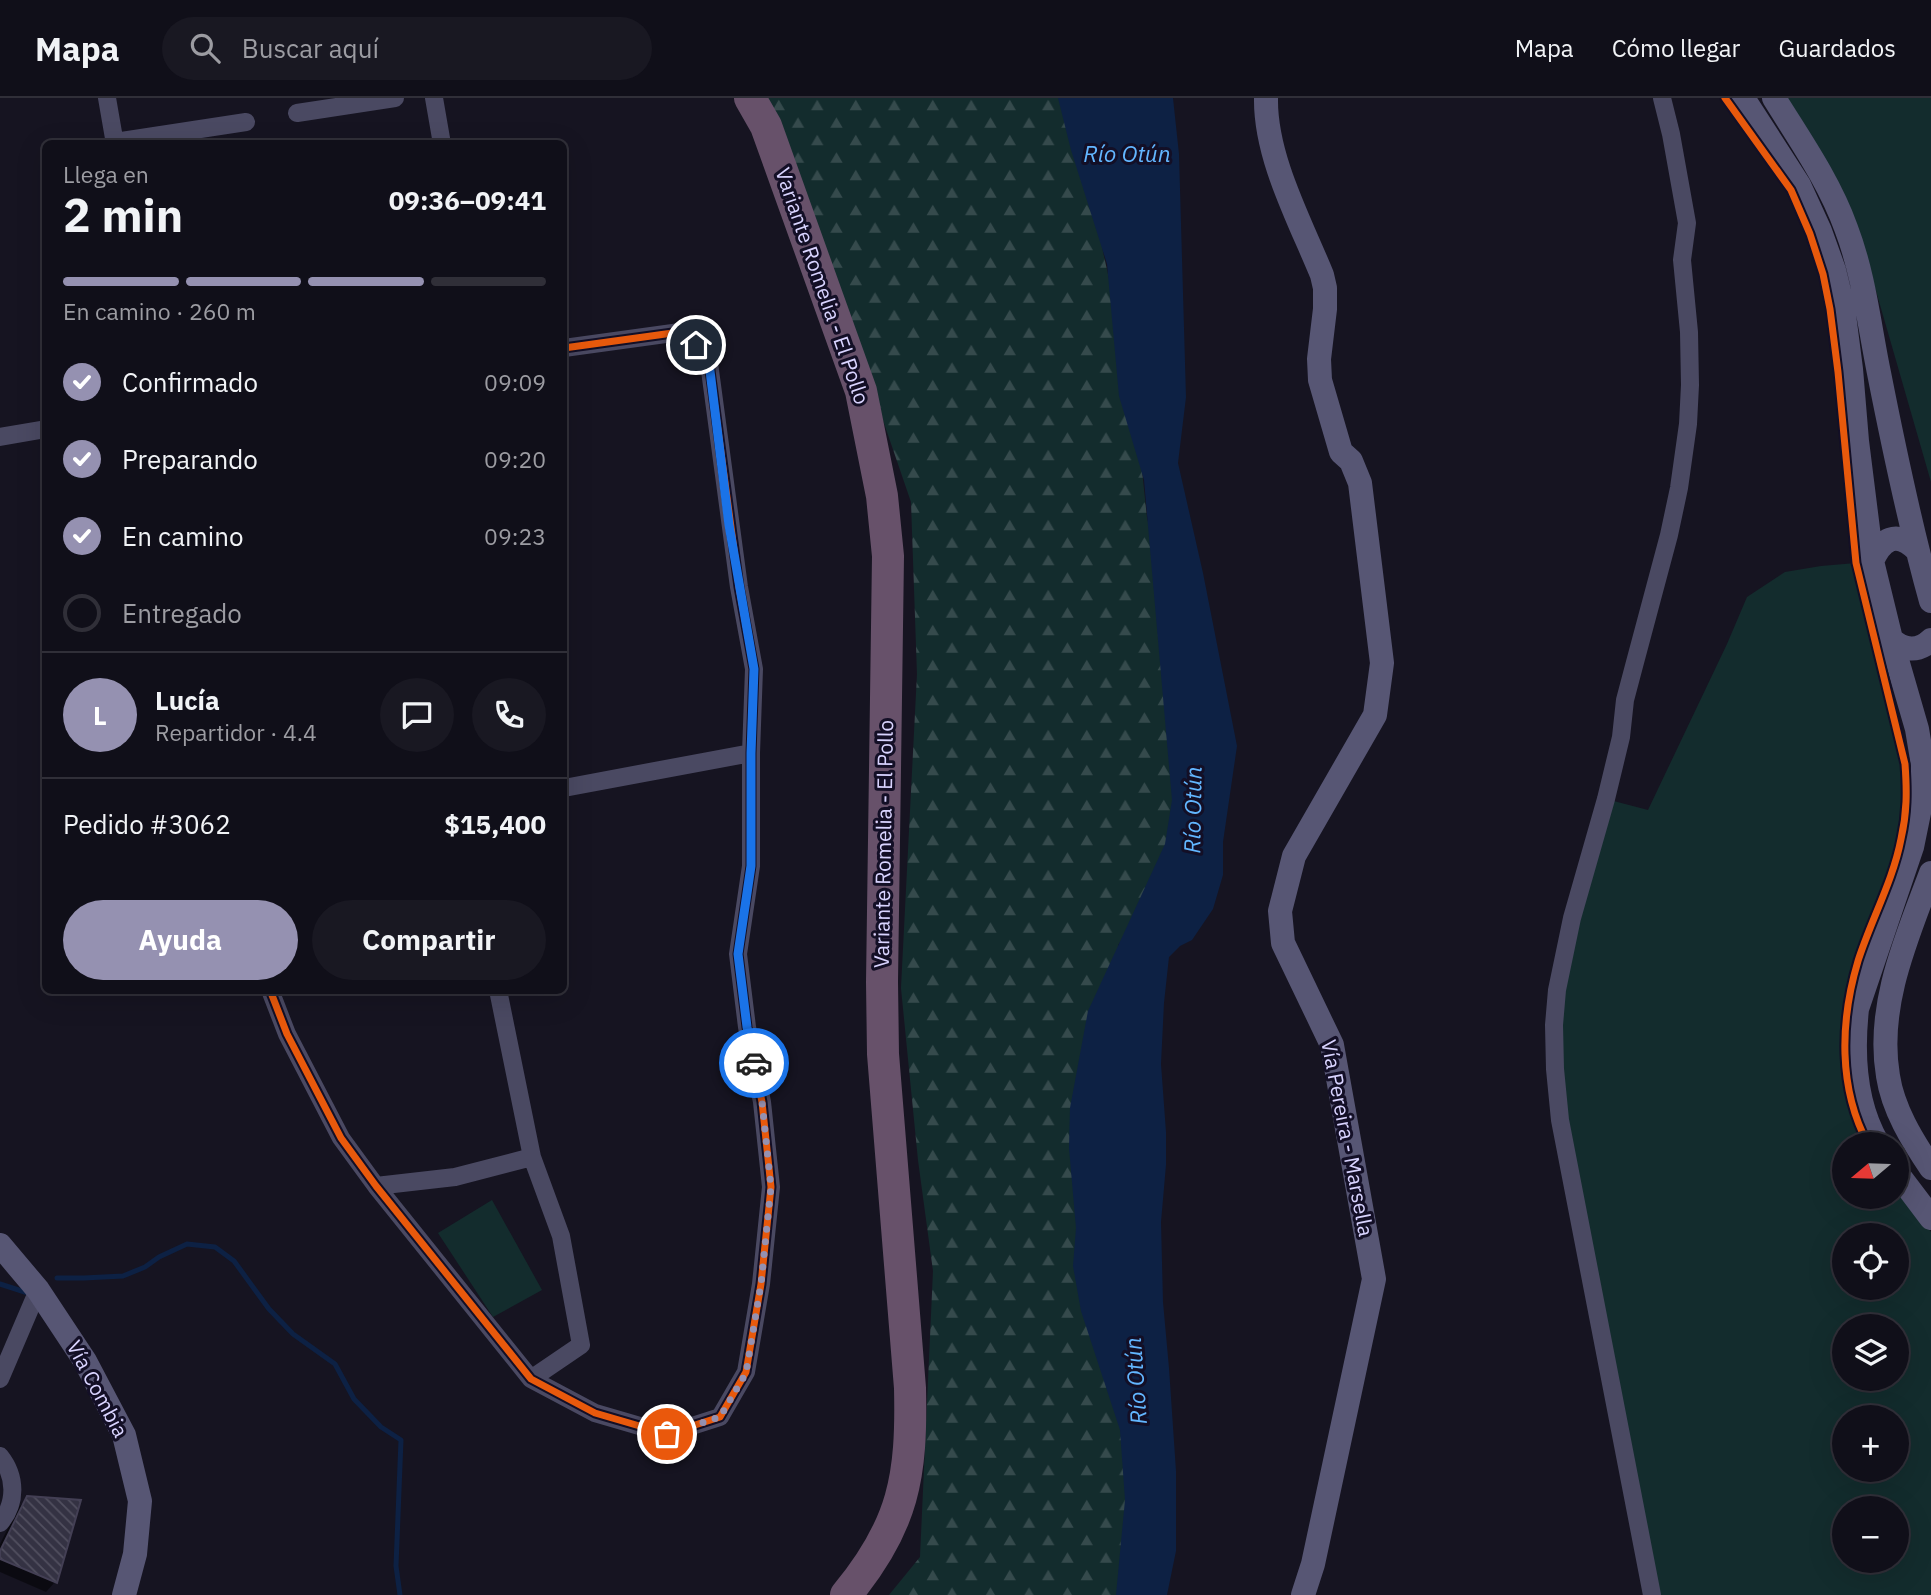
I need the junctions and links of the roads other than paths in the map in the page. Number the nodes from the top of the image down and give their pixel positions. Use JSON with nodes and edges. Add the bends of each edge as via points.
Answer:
{"nodes":[{"id":1,"x":107,"y":98,"type":"edge"},
{"id":2,"x":395,"y":98,"type":"edge"},
{"id":3,"x":434,"y":98,"type":"edge"},
{"id":4,"x":750,"y":98,"type":"edge"},
{"id":5,"x":1266,"y":98,"type":"edge"},
{"id":6,"x":1662,"y":98,"type":"edge"},
{"id":7,"x":1743,"y":98,"type":"edge"},
{"id":8,"x":1774,"y":98,"type":"edge"},
{"id":9,"x":298,"y":113,"type":"dead end"},
{"id":10,"x":246,"y":122,"type":"dead end"},
{"id":11,"x":114,"y":140,"type":"edge"},
{"id":12,"x":134,"y":140,"type":"edge"},
{"id":13,"x":441,"y":140,"type":"edge"},
{"id":14,"x":567,"y":348,"type":"edge"},
{"id":15,"x":42,"y":430,"type":"edge"},
{"id":16,"x":0,"y":437,"type":"edge"},
{"id":17,"x":1916,"y":549,"type":"junction"},
{"id":18,"x":1872,"y":561,"type":"junction"},
{"id":19,"x":1931,"y":601,"type":"edge"},
{"id":20,"x":1891,"y":639,"type":"junction"},
{"id":21,"x":1931,"y":640,"type":"edge"},
{"id":22,"x":751,"y":753,"type":"junction"},
{"id":23,"x":567,"y":787,"type":"edge"},
{"id":24,"x":1931,"y":873,"type":"edge"},
{"id":25,"x":272,"y":994,"type":"edge"},
{"id":26,"x":499,"y":994,"type":"edge"},
{"id":27,"x":1873,"y":1132,"type":"edge"},
{"id":28,"x":532,"y":1157,"type":"junction"},
{"id":29,"x":1931,"y":1168,"type":"edge"},
{"id":30,"x":376,"y":1186,"type":"junction"},
{"id":31,"x":1909,"y":1189,"type":"edge"},
{"id":32,"x":1931,"y":1218,"type":"edge"},
{"id":33,"x":0,"y":1245,"type":"edge"},
{"id":34,"x":37,"y":1290,"type":"junction"},
{"id":35,"x":0,"y":1379,"type":"edge"},
{"id":36,"x":531,"y":1379,"type":"junction"},
{"id":37,"x":0,"y":1455,"type":"edge"},
{"id":38,"x":0,"y":1523,"type":"edge"},
{"id":39,"x":124,"y":1595,"type":"edge"},
{"id":40,"x":846,"y":1595,"type":"edge"},
{"id":41,"x":1303,"y":1595,"type":"edge"},
{"id":42,"x":1652,"y":1595,"type":"edge"}],
"edges":[{"from":1,"to":11,"type":"street"},
{"from":2,"to":9,"type":"street"},
{"from":3,"to":13,"type":"street"},
{"from":4,"to":40,"type":"highway","name":"Variante Romelia - El Pollo","via":[[766,126],[861,391],[882,496],[888,556],[883,1054],[911,1436],[898,1511],[884,1541]]},
{"from":5,"to":41,"type":"main road","name":"Vía Pereira - Marsella","via":[[1279,173],[1325,288],[1320,380],[1342,452],[1360,483],[1382,663],[1375,715],[1294,856],[1280,911],[1283,943],[1332,1045],[1374,1279]]},
{"from":6,"to":42,"type":"street","via":[[1687,223],[1682,260],[1690,385],[1685,445],[1669,535],[1625,700],[1618,749],[1572,918],[1554,1025],[1560,1120]]},
{"from":7,"to":18,"type":"main road","via":[[1799,185],[1834,270],[1843,307]]},
{"from":8,"to":17,"type":"main road","via":[[1820,171],[1846,225]]},
{"from":10,"to":12,"type":"street"},
{"from":14,"to":22,"type":"street","via":[[680,332],[709,363],[733,551],[754,669]]},
{"from":15,"to":16,"type":"street"},
{"from":17,"to":18,"type":"main road","via":[[1909,542],[1892,539],[1879,547]]},
{"from":17,"to":19,"type":"main road"},
{"from":18,"to":20,"type":"main road"},
{"from":20,"to":21,"type":"main road","via":[[1912,649]]},
{"from":20,"to":27,"type":"main road","via":[[1917,729],[1922,798],[1912,847],[1857,1009],[1854,1061],[1858,1090]]},
{"from":22,"to":23,"type":"street"},
{"from":22,"to":36,"type":"street","via":[[751,866],[738,954],[771,1187],[746,1373],[720,1417],[667,1434],[595,1413]]},
{"from":24,"to":29,"type":"main road","via":[[1894,978],[1885,1052],[1894,1100]]},
{"from":25,"to":30,"type":"street","via":[[341,1138]]},
{"from":26,"to":28,"type":"street"},
{"from":28,"to":30,"type":"street","via":[[455,1177]]},
{"from":28,"to":36,"type":"street","via":[[561,1236],[581,1345]]},
{"from":30,"to":36,"type":"street"},
{"from":31,"to":32,"type":"main road"},
{"from":33,"to":34,"type":"main road","name":"Vía Combia"},
{"from":34,"to":35,"type":"street"},
{"from":34,"to":39,"type":"main road","name":"Vía Combia","via":[[85,1361],[124,1435],[140,1502],[135,1554]]},
{"from":37,"to":38,"type":"street","via":[[13,1489]]}]}
